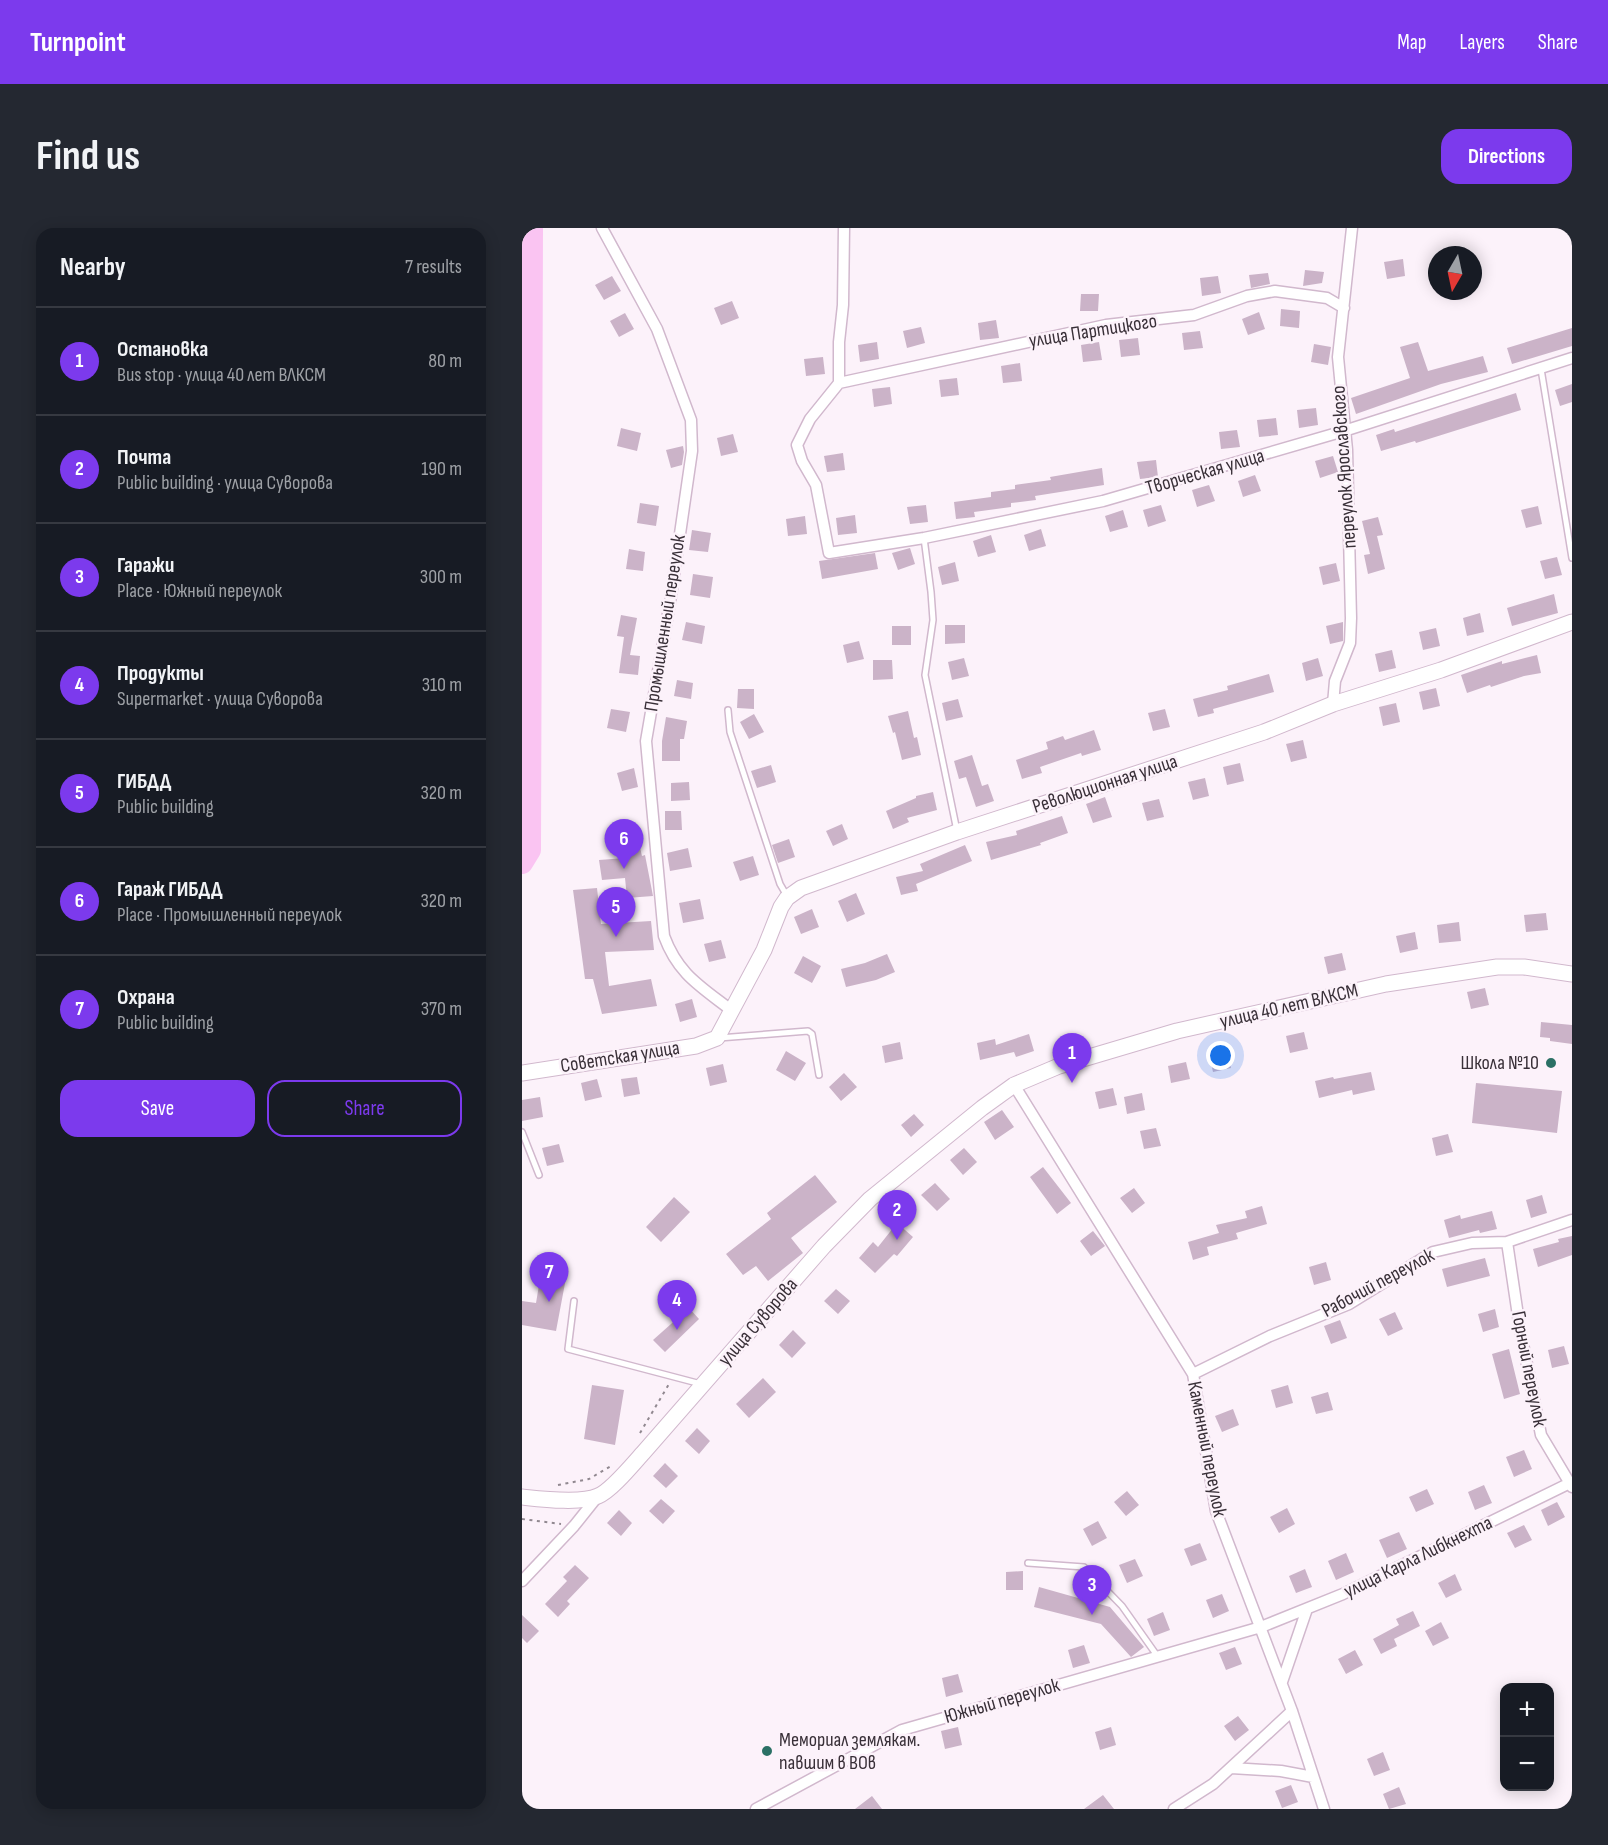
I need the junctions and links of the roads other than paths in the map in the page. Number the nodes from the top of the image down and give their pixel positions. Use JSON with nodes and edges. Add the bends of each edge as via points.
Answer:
{"nodes":[{"id":1,"x":602,"y":228,"type":"edge"},
{"id":2,"x":844,"y":228,"type":"edge"},
{"id":3,"x":1352,"y":228,"type":"edge"},
{"id":4,"x":1344,"y":308,"type":"junction"},
{"id":5,"x":1572,"y":358,"type":"edge"},
{"id":6,"x":1540,"y":369,"type":"junction"},
{"id":7,"x":839,"y":383,"type":"junction"},
{"id":8,"x":1344,"y":431,"type":"junction"},
{"id":9,"x":924,"y":538,"type":"junction"},
{"id":10,"x":1572,"y":558,"type":"edge"},
{"id":11,"x":1572,"y":622,"type":"edge"},
{"id":12,"x":1334,"y":704,"type":"junction"},
{"id":13,"x":728,"y":710,"type":"dead end"},
{"id":14,"x":957,"y":832,"type":"junction"},
{"id":15,"x":787,"y":898,"type":"junction"},
{"id":16,"x":1572,"y":974,"type":"edge"},
{"id":17,"x":731,"y":1010,"type":"junction"},
{"id":18,"x":717,"y":1038,"type":"junction"},
{"id":19,"x":522,"y":1073,"type":"edge"},
{"id":20,"x":819,"y":1075,"type":"dead end"},
{"id":21,"x":1014,"y":1085,"type":"junction"},
{"id":22,"x":522,"y":1132,"type":"edge"},
{"id":23,"x":539,"y":1174,"type":"dead end"},
{"id":24,"x":1572,"y":1220,"type":"edge"},
{"id":25,"x":1507,"y":1242,"type":"junction"},
{"id":26,"x":574,"y":1301,"type":"dead end"},
{"id":27,"x":1193,"y":1374,"type":"junction"},
{"id":28,"x":703,"y":1385,"type":"junction"},
{"id":29,"x":1571,"y":1484,"type":"edge"},
{"id":30,"x":598,"y":1496,"type":"junction"},
{"id":31,"x":522,"y":1497,"type":"edge"},
{"id":32,"x":1028,"y":1563,"type":"dead end"},
{"id":33,"x":522,"y":1581,"type":"edge"},
{"id":34,"x":1307,"y":1609,"type":"junction"},
{"id":35,"x":1261,"y":1627,"type":"junction"},
{"id":36,"x":1158,"y":1657,"type":"junction"},
{"id":37,"x":1282,"y":1682,"type":"junction"},
{"id":38,"x":1292,"y":1711,"type":"junction"},
{"id":39,"x":1231,"y":1768,"type":"junction"},
{"id":40,"x":1312,"y":1777,"type":"junction"},
{"id":41,"x":756,"y":1809,"type":"edge"},
{"id":42,"x":1174,"y":1809,"type":"edge"},
{"id":43,"x":1324,"y":1809,"type":"edge"}],
"edges":[{"from":1,"to":17,"type":"street","name":"Промышленный переулок","via":[[657,329],[691,420],[692,451],[646,741],[664,936],[671,955],[686,975]]},
{"from":2,"to":7,"type":"street"},
{"from":3,"to":4,"type":"street","name":"переулок Ярославского"},
{"from":4,"to":7,"type":"street","name":"улица Партицкого","via":[[1327,298],[1275,291],[1247,296],[1194,315],[1106,325]]},
{"from":4,"to":8,"type":"street","name":"переулок Ярославского","via":[[1338,357]]},
{"from":5,"to":6,"type":"street","name":"Творческая улица"},
{"from":6,"to":8,"type":"street","name":"Творческая улица"},
{"from":6,"to":10,"type":"lane"},
{"from":7,"to":9,"type":"street","name":"Творческая улица","via":[[810,418],[797,445],[816,485],[829,553]]},
{"from":8,"to":9,"type":"street","name":"Творческая улица","via":[[1102,501]]},
{"from":8,"to":12,"type":"street","name":"переулок Ярославского","via":[[1351,618],[1350,643],[1335,681]]},
{"from":9,"to":14,"type":"lane","via":[[933,620],[925,675]]},
{"from":11,"to":12,"type":"street","name":"Революционная улица"},
{"from":12,"to":14,"type":"street","name":"Революционная улица","via":[[1264,732]]},
{"from":13,"to":15,"type":"lane","via":[[730,732]]},
{"from":14,"to":15,"type":"street","name":"Революционная улица","via":[[801,888]]},
{"from":15,"to":17,"type":"street"},
{"from":16,"to":21,"type":"street","name":"улица 40 лет ВЛКСМ","via":[[1497,967],[1386,984],[1178,1031],[1059,1066]]},
{"from":17,"to":18,"type":"street"},
{"from":18,"to":19,"type":"street","name":"Советская улица","via":[[696,1046]]},
{"from":18,"to":20,"type":"lane","via":[[808,1031],[812,1034]]},
{"from":21,"to":27,"type":"street","name":"Каменный переулок"},
{"from":21,"to":28,"type":"street","name":"улица Суворова","via":[[870,1199]]},
{"from":22,"to":23,"type":"lane"},
{"from":24,"to":25,"type":"street","name":"Рабочий переулок"},
{"from":25,"to":27,"type":"street","name":"Рабочий переулок","via":[[1472,1243],[1433,1251],[1349,1304],[1270,1336]]},
{"from":25,"to":29,"type":"street","name":"Горный переулок","via":[[1541,1435]]},
{"from":26,"to":28,"type":"lane","via":[[568,1349]]},
{"from":27,"to":35,"type":"street","name":"Каменный переулок","via":[[1216,1511]]},
{"from":28,"to":30,"type":"street","name":"улица Суворова","via":[[619,1479]]},
{"from":29,"to":34,"type":"street","name":"улица Карла Либкнехта"},
{"from":30,"to":31,"type":"street","via":[[558,1500]]},
{"from":30,"to":33,"type":"street","name":"улица Суворова"},
{"from":32,"to":36,"type":"lane","via":[[1084,1567],[1122,1606]]},
{"from":34,"to":35,"type":"street","name":"улица Карла Либкнехта"},
{"from":34,"to":37,"type":"street"},
{"from":35,"to":36,"type":"street","name":"Южный переулок"},
{"from":35,"to":37,"type":"street","name":"Каменный переулок"},
{"from":36,"to":41,"type":"street","name":"Южный переулок","via":[[902,1730]]},
{"from":37,"to":38,"type":"street","name":"Каменный переулок"},
{"from":38,"to":39,"type":"street"},
{"from":38,"to":40,"type":"street","name":"Каменный переулок"},
{"from":39,"to":40,"type":"street"},
{"from":39,"to":42,"type":"street"},
{"from":40,"to":43,"type":"street","name":"Каменный переулок"}]}
